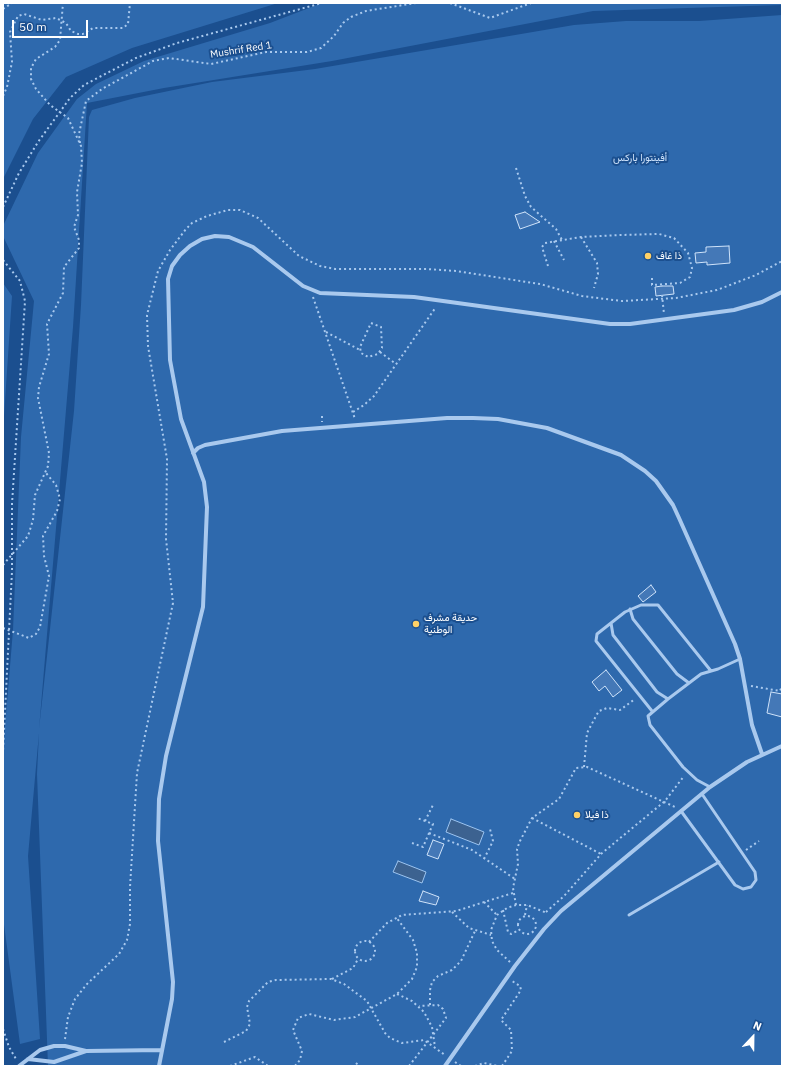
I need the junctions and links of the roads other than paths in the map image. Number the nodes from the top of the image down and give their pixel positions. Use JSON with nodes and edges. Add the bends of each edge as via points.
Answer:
{"nodes":[{"id":1,"x":782,"y":292,"type":"edge"},
{"id":2,"x":193,"y":453,"type":"junction"},
{"id":3,"x":630,"y":609,"type":"junction"},
{"id":4,"x":611,"y":623,"type":"junction"},
{"id":5,"x":740,"y":659,"type":"junction"},
{"id":6,"x":711,"y":671,"type":"junction"},
{"id":7,"x":689,"y":683,"type":"junction"},
{"id":8,"x":668,"y":699,"type":"junction"},
{"id":9,"x":652,"y":712,"type":"junction"},
{"id":10,"x":782,"y":746,"type":"edge"},
{"id":11,"x":762,"y":754,"type":"junction"},
{"id":12,"x":710,"y":787,"type":"junction"},
{"id":13,"x":702,"y":794,"type":"junction"},
{"id":14,"x":681,"y":811,"type":"junction"},
{"id":15,"x":719,"y":862,"type":"junction"},
{"id":16,"x":629,"y":915,"type":"dead end"},
{"id":17,"x":161,"y":1050,"type":"junction"},
{"id":18,"x":86,"y":1051,"type":"junction"},
{"id":19,"x":28,"y":1059,"type":"junction"},
{"id":20,"x":19,"y":1066,"type":"edge"},
{"id":21,"x":159,"y":1066,"type":"edge"},
{"id":22,"x":445,"y":1066,"type":"edge"}],
"edges":[{"from":1,"to":2,"type":"street","via":[[743,308],[610,324],[399,296],[330,295],[310,290],[296,282],[242,241],[215,236],[202,239],[180,255],[172,266],[168,279],[168,341],[176,400]]},
{"from":2,"to":5,"type":"street","via":[[201,446],[260,434],[447,418],[498,419],[547,428],[608,448],[628,458],[656,481],[673,505]]},
{"from":2,"to":17,"type":"street","via":[[204,482],[207,499],[205,588],[200,624],[166,756],[159,799],[158,841],[173,982]]},
{"from":3,"to":4,"type":"lane"},
{"from":3,"to":6,"type":"lane","via":[[651,604],[661,608]]},
{"from":3,"to":7,"type":"lane","via":[[633,619],[677,674]]},
{"from":4,"to":8,"type":"lane","via":[[613,635],[657,692]]},
{"from":4,"to":9,"type":"lane","via":[[597,634],[596,641]]},
{"from":5,"to":6,"type":"lane"},
{"from":5,"to":11,"type":"street","via":[[752,725]]},
{"from":6,"to":7,"type":"lane","via":[[701,674]]},
{"from":7,"to":8,"type":"lane"},
{"from":8,"to":9,"type":"lane"},
{"from":9,"to":12,"type":"lane","via":[[648,716],[650,725],[688,772]]},
{"from":10,"to":11,"type":"street"},
{"from":11,"to":12,"type":"street"},
{"from":12,"to":13,"type":"street"},
{"from":13,"to":14,"type":"street"},
{"from":13,"to":15,"type":"lane","via":[[756,876],[754,884],[747,889],[735,885]]},
{"from":14,"to":15,"type":"lane"},
{"from":14,"to":22,"type":"street","via":[[556,916],[506,978]]},
{"from":15,"to":16,"type":"lane"},
{"from":17,"to":18,"type":"street"},
{"from":17,"to":21,"type":"street"},
{"from":18,"to":19,"type":"street","via":[[54,1062]]},
{"from":18,"to":19,"type":"street","via":[[54,1046],[40,1050]]},
{"from":19,"to":20,"type":"street"}]}
